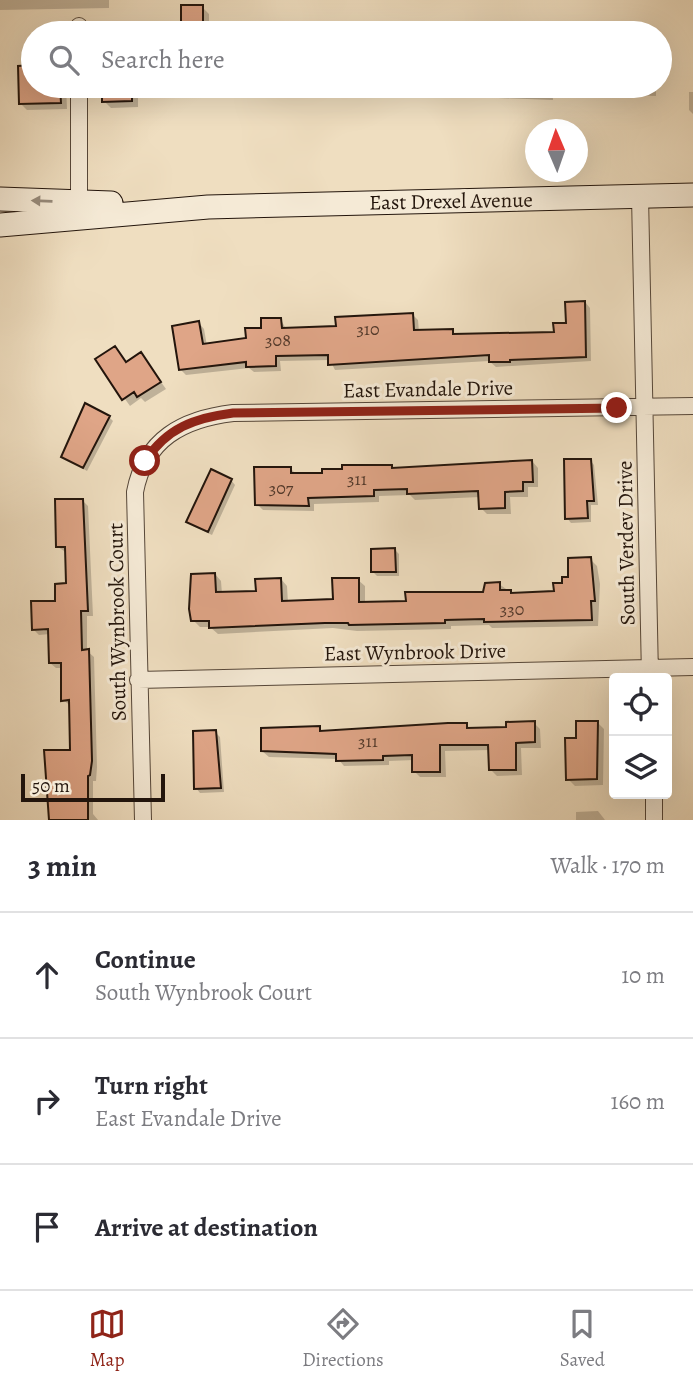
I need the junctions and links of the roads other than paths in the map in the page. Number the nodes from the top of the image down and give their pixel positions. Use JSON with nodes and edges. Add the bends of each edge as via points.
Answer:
{"nodes":[{"id":1,"x":79,"y":98,"type":"edge"},
{"id":2,"x":693,"y":195,"type":"edge"},
{"id":3,"x":640,"y":196,"type":"junction"},
{"id":4,"x":0,"y":199,"type":"edge"},
{"id":5,"x":79,"y":202,"type":"junction"},
{"id":6,"x":208,"y":208,"type":"junction"},
{"id":7,"x":0,"y":225,"type":"edge"},
{"id":8,"x":693,"y":406,"type":"edge"},
{"id":9,"x":644,"y":407,"type":"junction"},
{"id":10,"x":168,"y":434,"type":"joint"},
{"id":11,"x":693,"y":667,"type":"edge"},
{"id":12,"x":649,"y":673,"type":"edge"},
{"id":13,"x":609,"y":674,"type":"edge"},
{"id":14,"x":138,"y":680,"type":"junction"},
{"id":15,"x":654,"y":799,"type":"edge"},
{"id":16,"x":143,"y":820,"type":"edge"},
{"id":17,"x":654,"y":820,"type":"edge"}],
"edges":[{"from":1,"to":5,"type":"street"},
{"from":2,"to":3,"type":"street","name":"East Drexel Avenue"},
{"from":3,"to":6,"type":"street","name":"East Drexel Avenue"},
{"from":3,"to":9,"type":"street","name":"South Verdev Drive"},
{"from":5,"to":4,"type":"street","name":"East Drexel Avenue","one_way":true},
{"from":5,"to":6,"type":"street","name":"East Drexel Avenue"},
{"from":6,"to":7,"type":"street","name":"East Drexel Avenue"},
{"from":8,"to":9,"type":"street","name":"East Evandale Drive"},
{"from":9,"to":10,"type":"street","name":"East Evandale Drive","via":[[233,413],[197,419]]},
{"from":9,"to":12,"type":"street","name":"South Verdev Drive"},
{"from":10,"to":14,"type":"street","name":"South Wynbrook Court","via":[[145,461],[135,492]]},
{"from":11,"to":12,"type":"street","name":"East Wynbrook Drive"},
{"from":13,"to":14,"type":"street","name":"East Wynbrook Drive"},
{"from":14,"to":16,"type":"street","name":"South Wynbrook Court"},
{"from":15,"to":17,"type":"street"}]}
